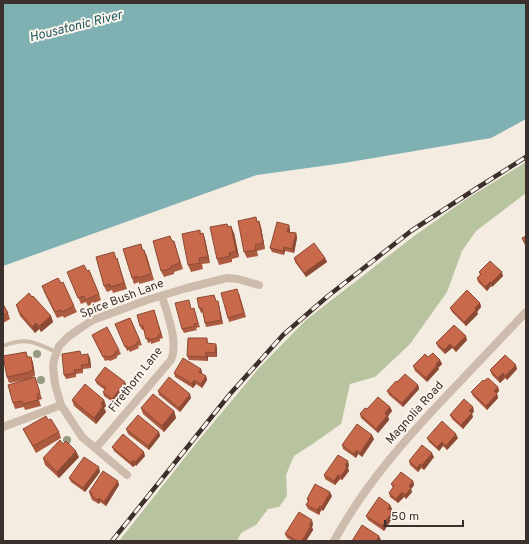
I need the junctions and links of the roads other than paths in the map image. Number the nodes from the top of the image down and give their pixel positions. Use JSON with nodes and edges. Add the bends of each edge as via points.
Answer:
{"nodes":[{"id":1,"x":259,"y":285,"type":"dead end"},
{"id":2,"x":162,"y":296,"type":"junction"},
{"id":3,"x":526,"y":312,"type":"edge"},
{"id":4,"x":3,"y":346,"type":"edge"},
{"id":5,"x":56,"y":352,"type":"junction"},
{"id":6,"x":61,"y":405,"type":"junction"},
{"id":7,"x":3,"y":427,"type":"edge"},
{"id":8,"x":94,"y":448,"type":"junction"},
{"id":9,"x":127,"y":475,"type":"dead end"},
{"id":10,"x":334,"y":541,"type":"edge"}],
"edges":[{"from":1,"to":2,"type":"street","name":"Spice Bush Lane","via":[[228,278]]},
{"from":2,"to":5,"type":"street","name":"Spice Bush Lane","via":[[93,320],[68,337]]},
{"from":2,"to":8,"type":"street","name":"Firethorn Lane","via":[[174,338],[171,360]]},
{"from":3,"to":10,"type":"street","name":"Magnolia Road","via":[[392,456],[367,489]]},
{"from":4,"to":5,"type":"lane","via":[[24,340]]},
{"from":5,"to":6,"type":"street","via":[[53,376]]},
{"from":6,"to":7,"type":"street"},
{"from":6,"to":8,"type":"street","via":[[82,437]]},
{"from":8,"to":9,"type":"street"}]}
